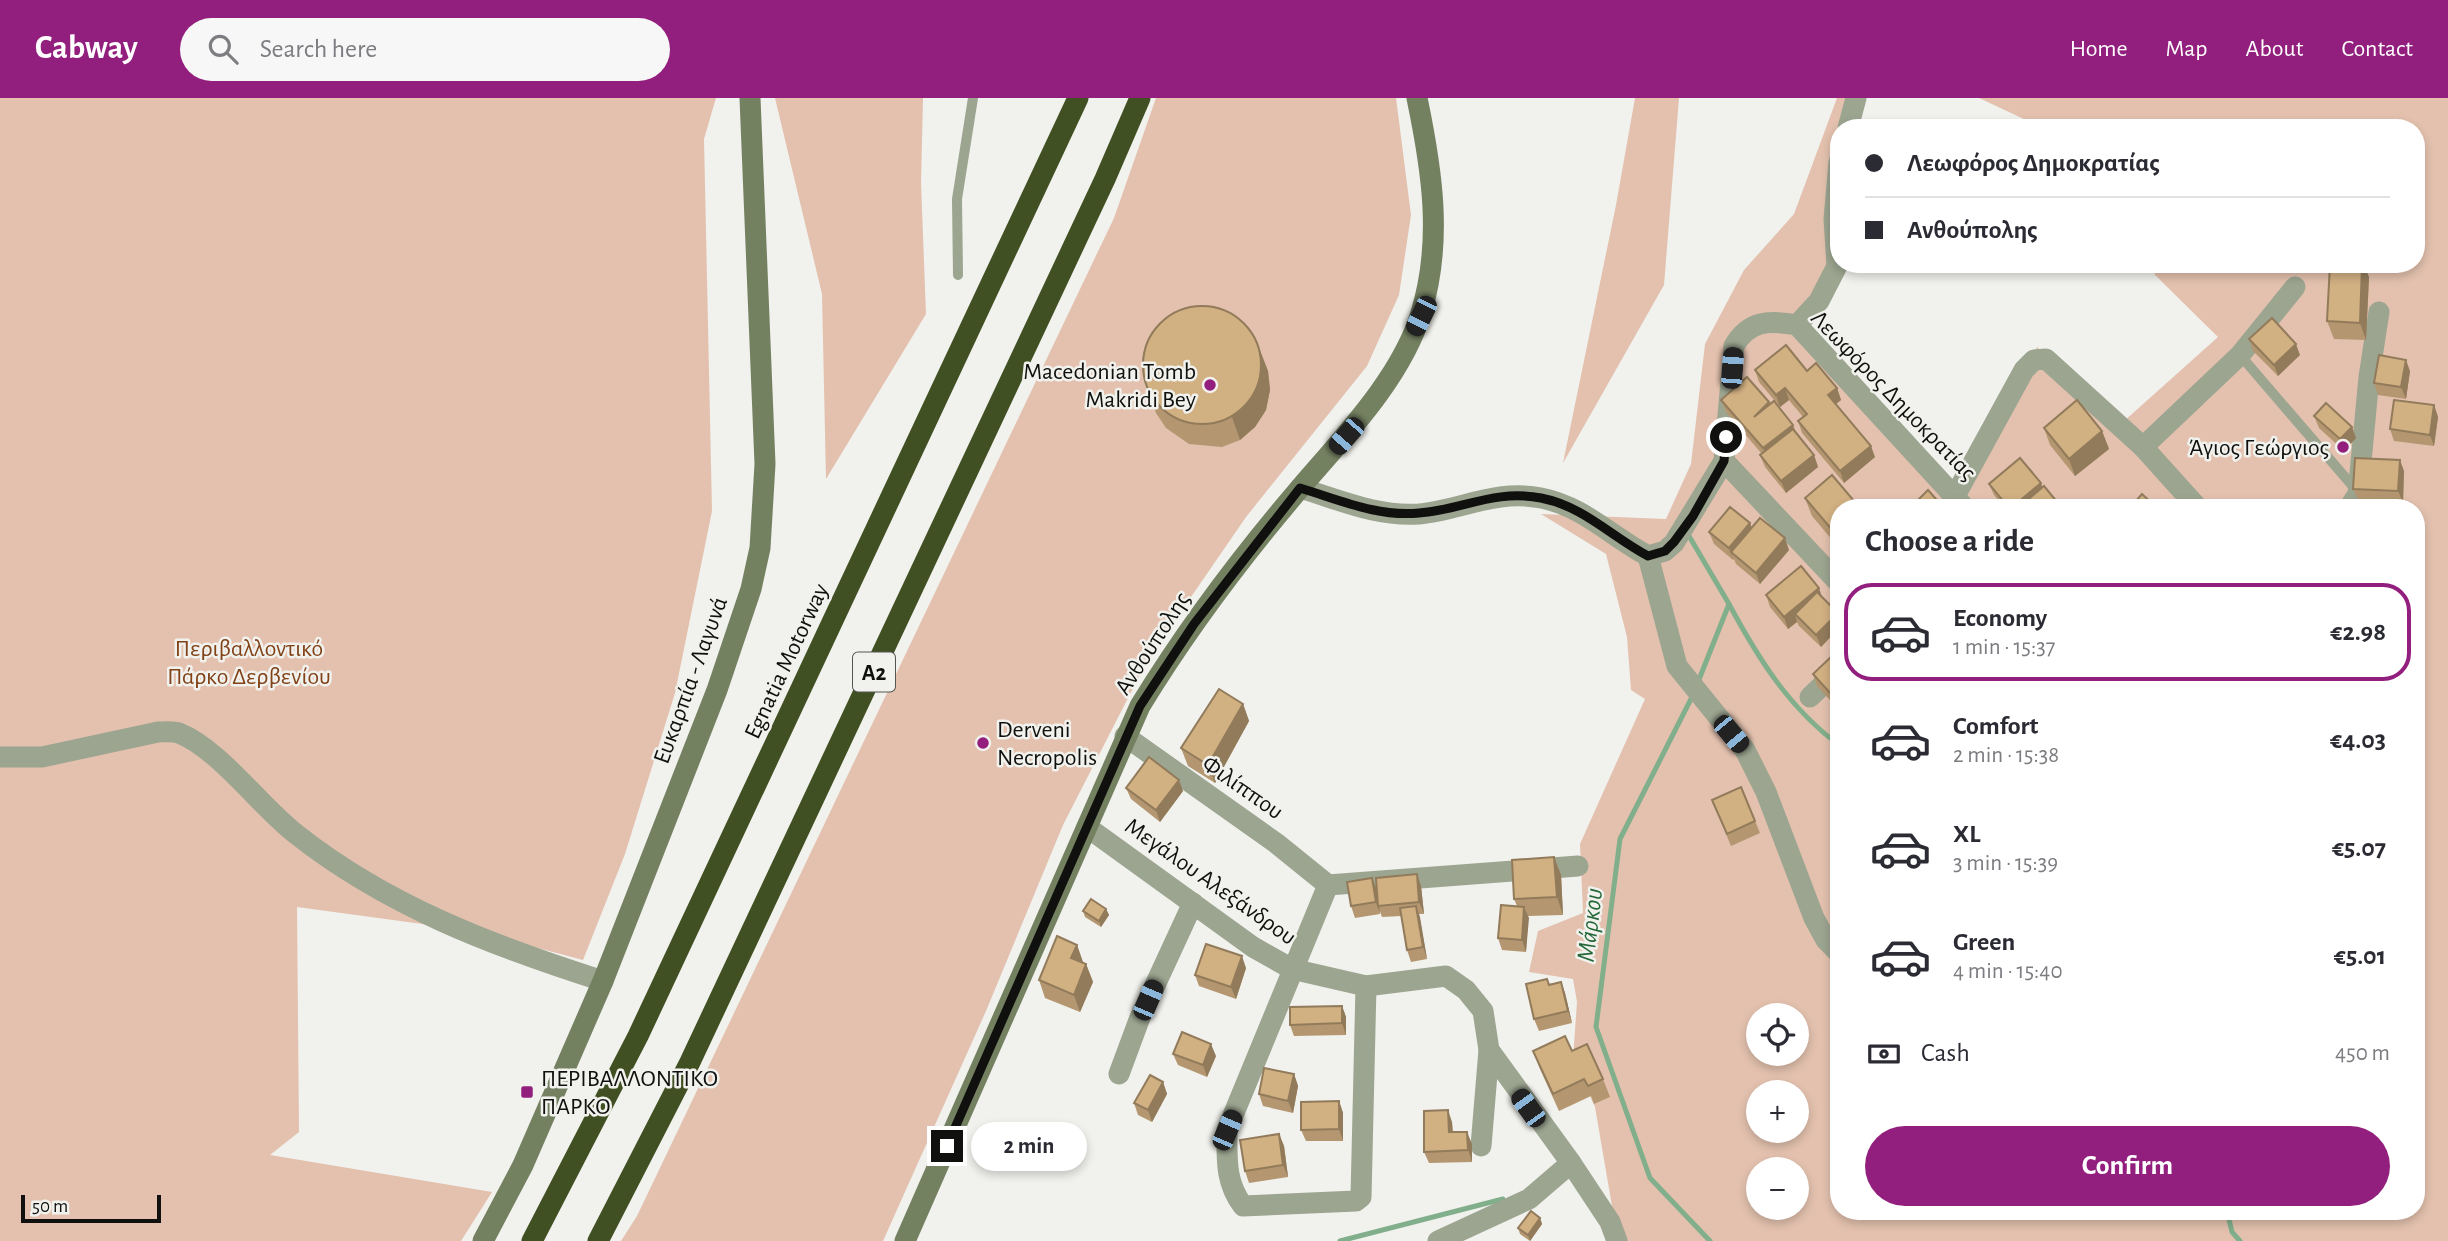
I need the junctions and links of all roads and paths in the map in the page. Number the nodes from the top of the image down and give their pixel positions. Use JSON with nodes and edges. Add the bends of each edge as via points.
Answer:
{"nodes":[{"id":1,"x":750,"y":98,"type":"edge"},
{"id":2,"x":973,"y":98,"type":"edge"},
{"id":3,"x":1078,"y":98,"type":"edge"},
{"id":4,"x":1140,"y":98,"type":"edge"},
{"id":5,"x":1417,"y":98,"type":"edge"},
{"id":6,"x":1856,"y":98,"type":"edge"},
{"id":7,"x":1850,"y":119,"type":"edge"},
{"id":8,"x":1833,"y":273,"type":"edge"},
{"id":9,"x":957,"y":275,"type":"dead end"},
{"id":10,"x":2295,"y":287,"type":"dead end"},
{"id":11,"x":2379,"y":312,"type":"dead end"},
{"id":12,"x":1797,"y":325,"type":"junction"},
{"id":13,"x":2240,"y":355,"type":"junction"},
{"id":14,"x":2143,"y":447,"type":"junction"},
{"id":15,"x":1724,"y":461,"type":"junction"},
{"id":16,"x":1300,"y":488,"type":"junction"},
{"id":17,"x":1957,"y":499,"type":"edge"},
{"id":18,"x":1961,"y":499,"type":"edge"},
{"id":19,"x":2190,"y":499,"type":"edge"},
{"id":20,"x":2353,"y":499,"type":"edge"},
{"id":21,"x":2354,"y":499,"type":"edge"},
{"id":22,"x":1648,"y":556,"type":"junction"},
{"id":23,"x":1830,"y":573,"type":"edge"},
{"id":24,"x":1830,"y":678,"type":"edge"},
{"id":25,"x":1810,"y":697,"type":"dead end"},
{"id":26,"x":1125,"y":736,"type":"junction"},
{"id":27,"x":0,"y":757,"type":"edge"},
{"id":28,"x":1087,"y":827,"type":"junction"},
{"id":29,"x":1577,"y":866,"type":"dead end"},
{"id":30,"x":1328,"y":885,"type":"junction"},
{"id":31,"x":1192,"y":903,"type":"junction"},
{"id":32,"x":1830,"y":944,"type":"edge"},
{"id":33,"x":1292,"y":969,"type":"junction"},
{"id":34,"x":603,"y":981,"type":"junction"},
{"id":35,"x":1366,"y":986,"type":"junction"},
{"id":36,"x":1489,"y":1050,"type":"junction"},
{"id":37,"x":1119,"y":1074,"type":"dead end"},
{"id":38,"x":1480,"y":1146,"type":"dead end"},
{"id":39,"x":1571,"y":1163,"type":"junction"},
{"id":40,"x":483,"y":1241,"type":"edge"},
{"id":41,"x":532,"y":1241,"type":"edge"},
{"id":42,"x":597,"y":1241,"type":"edge"},
{"id":43,"x":905,"y":1241,"type":"edge"},
{"id":44,"x":1438,"y":1241,"type":"edge"},
{"id":45,"x":1617,"y":1241,"type":"edge"}],
"edges":[{"from":1,"to":34,"type":"street","name":"Ευκαρπία - Λαγυνά","via":[[765,464],[760,548],[717,690]]},
{"from":2,"to":9,"type":"lane","via":[[957,199]]},
{"from":3,"to":41,"type":"highway","name":"Egnatia Motorway","number":"Α2","via":[[638,1036]]},
{"from":4,"to":42,"type":"highway","number":"Α2","via":[[690,1062]]},
{"from":5,"to":16,"type":"street","name":"Ανθούπολης","via":[[1434,205],[1434,248],[1421,316],[1370,406]]},
{"from":6,"to":7,"type":"street"},
{"from":8,"to":12,"type":"street","via":[[1819,301]]},
{"from":10,"to":13,"type":"street"},
{"from":11,"to":21,"type":"street"},
{"from":12,"to":15,"type":"street","name":"Λεωφόρος Δημοκρατίας","via":[[1772,321],[1752,326],[1734,346]]},
{"from":12,"to":17,"type":"street","name":"Λεωφόρος Δημοκρατίας"},
{"from":13,"to":14,"type":"street"},
{"from":13,"to":20,"type":"lane"},
{"from":14,"to":18,"type":"street","via":[[2046,359],[2034,360],[2024,370]]},
{"from":14,"to":19,"type":"street"},
{"from":15,"to":22,"type":"street","name":"Λεωφόρος Δημοκρατίας","via":[[1674,542],[1665,551]]},
{"from":15,"to":23,"type":"street"},
{"from":16,"to":22,"type":"street","via":[[1381,514],[1423,513],[1488,498],[1540,498],[1587,516]]},
{"from":16,"to":26,"type":"street","name":"Ανθούπολης","via":[[1187,633]]},
{"from":22,"to":32,"type":"street","via":[[1677,666],[1745,750],[1814,918]]},
{"from":24,"to":25,"type":"street"},
{"from":26,"to":28,"type":"street","name":"Ανθούπολης"},
{"from":26,"to":30,"type":"street","name":"Φιλίππου","via":[[1276,842]]},
{"from":27,"to":34,"type":"street","via":[[42,757],[177,732],[207,749],[296,835],[368,886],[503,949]]},
{"from":28,"to":31,"type":"street","name":"Μεγάλου Αλεξάνδρου"},
{"from":28,"to":43,"type":"street","name":"Ανθούπολης"},
{"from":29,"to":30,"type":"street"},
{"from":30,"to":33,"type":"street"},
{"from":31,"to":33,"type":"street","name":"Μεγάλου Αλεξάνδρου"},
{"from":31,"to":37,"type":"street"},
{"from":33,"to":35,"type":"street","name":"Μεγάλου Αλεξάνδρου"},
{"from":33,"to":35,"type":"street","via":[[1227,1130],[1227,1174],[1243,1206],[1361,1198]]},
{"from":34,"to":40,"type":"street","name":"Ευκαρπία - Λαγυνά","via":[[523,1164]]},
{"from":35,"to":36,"type":"street","name":"Μεγάλου Αλεξάνδρου","via":[[1446,976],[1483,1011]]},
{"from":36,"to":38,"type":"street"},
{"from":36,"to":39,"type":"street","name":"Μεγάλου Αλεξάνδρου"},
{"from":39,"to":44,"type":"street","via":[[1529,1199]]},
{"from":39,"to":45,"type":"street","name":"Μεγάλου Αλεξάνδρου","via":[[1610,1222]]}]}
